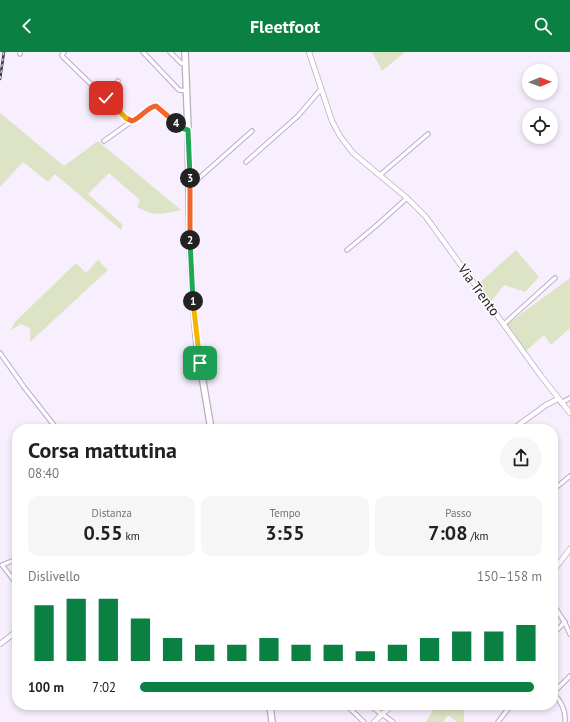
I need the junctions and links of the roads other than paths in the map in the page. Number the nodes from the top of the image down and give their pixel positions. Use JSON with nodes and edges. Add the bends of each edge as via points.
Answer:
{"nodes":[{"id":1,"x":64,"y":52,"type":"edge"},
{"id":2,"x":143,"y":52,"type":"edge"},
{"id":3,"x":170,"y":52,"type":"edge"},
{"id":4,"x":185,"y":52,"type":"edge"},
{"id":5,"x":309,"y":52,"type":"edge"},
{"id":6,"x":186,"y":65,"type":"junction"},
{"id":7,"x":118,"y":80,"type":"dead end"},
{"id":8,"x":321,"y":89,"type":"junction"},
{"id":9,"x":187,"y":92,"type":"junction"},
{"id":10,"x":106,"y":98,"type":"junction"},
{"id":11,"x":132,"y":121,"type":"junction"},
{"id":12,"x":188,"y":130,"type":"junction"},
{"id":13,"x":252,"y":131,"type":"dead end"},
{"id":14,"x":428,"y":134,"type":"dead end"},
{"id":15,"x":104,"y":141,"type":"dead end"},
{"id":16,"x":246,"y":162,"type":"dead end"},
{"id":17,"x":380,"y":175,"type":"junction"},
{"id":18,"x":190,"y":186,"type":"junction"},
{"id":19,"x":407,"y":198,"type":"junction"},
{"id":20,"x":347,"y":250,"type":"dead end"},
{"id":21,"x":555,"y":278,"type":"dead end"},
{"id":22,"x":504,"y":324,"type":"junction"},
{"id":23,"x":0,"y":352,"type":"edge"},
{"id":24,"x":570,"y":398,"type":"edge"},
{"id":25,"x":560,"y":401,"type":"junction"},
{"id":26,"x":570,"y":413,"type":"edge"},
{"id":27,"x":53,"y":424,"type":"edge"},
{"id":28,"x":210,"y":424,"type":"edge"},
{"id":29,"x":520,"y":424,"type":"edge"},
{"id":30,"x":570,"y":476,"type":"edge"},
{"id":31,"x":558,"y":486,"type":"edge"},
{"id":32,"x":570,"y":549,"type":"edge"},
{"id":33,"x":12,"y":560,"type":"edge"},
{"id":34,"x":558,"y":565,"type":"edge"},
{"id":35,"x":12,"y":579,"type":"edge"},
{"id":36,"x":558,"y":612,"type":"edge"},
{"id":37,"x":565,"y":622,"type":"junction"},
{"id":38,"x":569,"y":627,"type":"edge"},
{"id":39,"x":558,"y":629,"type":"edge"},
{"id":40,"x":570,"y":634,"type":"edge"},
{"id":41,"x":12,"y":635,"type":"edge"},
{"id":42,"x":0,"y":644,"type":"edge"},
{"id":43,"x":570,"y":676,"type":"edge"},
{"id":44,"x":558,"y":688,"type":"edge"},
{"id":45,"x":558,"y":701,"type":"edge"},
{"id":46,"x":271,"y":710,"type":"edge"},
{"id":47,"x":351,"y":710,"type":"edge"},
{"id":48,"x":376,"y":710,"type":"edge"},
{"id":49,"x":386,"y":710,"type":"edge"},
{"id":50,"x":507,"y":710,"type":"edge"},
{"id":51,"x":382,"y":714,"type":"junction"},
{"id":52,"x":272,"y":722,"type":"edge"},
{"id":53,"x":364,"y":722,"type":"edge"},
{"id":54,"x":374,"y":722,"type":"edge"},
{"id":55,"x":393,"y":722,"type":"edge"},
{"id":56,"x":498,"y":722,"type":"edge"},
{"id":57,"x":565,"y":722,"type":"edge"}],
"edges":[{"from":1,"to":10,"type":"street","via":[[63,57]]},
{"from":2,"to":9,"type":"street","via":[[179,90]]},
{"from":3,"to":6,"type":"street"},
{"from":4,"to":6,"type":"main road"},
{"from":5,"to":8,"type":"street","name":"Via Trento"},
{"from":6,"to":9,"type":"main road"},
{"from":7,"to":10,"type":"street"},
{"from":8,"to":16,"type":"street","via":[[298,116]]},
{"from":8,"to":17,"type":"street","name":"Via Trento","via":[[335,129],[346,146]]},
{"from":9,"to":12,"type":"main road"},
{"from":10,"to":11,"type":"street"},
{"from":11,"to":12,"type":"street","via":[[156,106],[181,128]]},
{"from":11,"to":15,"type":"street"},
{"from":12,"to":18,"type":"main road"},
{"from":13,"to":18,"type":"street"},
{"from":14,"to":17,"type":"street"},
{"from":17,"to":19,"type":"street","name":"Via Trento"},
{"from":18,"to":28,"type":"main road","via":[[191,268],[199,358]]},
{"from":19,"to":20,"type":"street"},
{"from":19,"to":22,"type":"street","name":"Via Trento","via":[[426,217]]},
{"from":21,"to":22,"type":"street"},
{"from":22,"to":25,"type":"street","name":"Via Trento"},
{"from":23,"to":27,"type":"street"},
{"from":24,"to":25,"type":"street"},
{"from":25,"to":26,"type":"street","name":"Via Trento"},
{"from":25,"to":29,"type":"street","via":[[546,405]]},
{"from":30,"to":31,"type":"street"},
{"from":32,"to":34,"type":"street"},
{"from":33,"to":35,"type":"street","via":[[2,565]]},
{"from":36,"to":37,"type":"street"},
{"from":37,"to":38,"type":"street"},
{"from":37,"to":39,"type":"street"},
{"from":38,"to":40,"type":"street"},
{"from":41,"to":42,"type":"street"},
{"from":43,"to":44,"type":"street"},
{"from":45,"to":57,"type":"street"},
{"from":46,"to":52,"type":"main road"},
{"from":47,"to":53,"type":"street"},
{"from":48,"to":51,"type":"street"},
{"from":49,"to":51,"type":"street"},
{"from":50,"to":56,"type":"street"},
{"from":51,"to":54,"type":"street"},
{"from":51,"to":55,"type":"street"}]}
